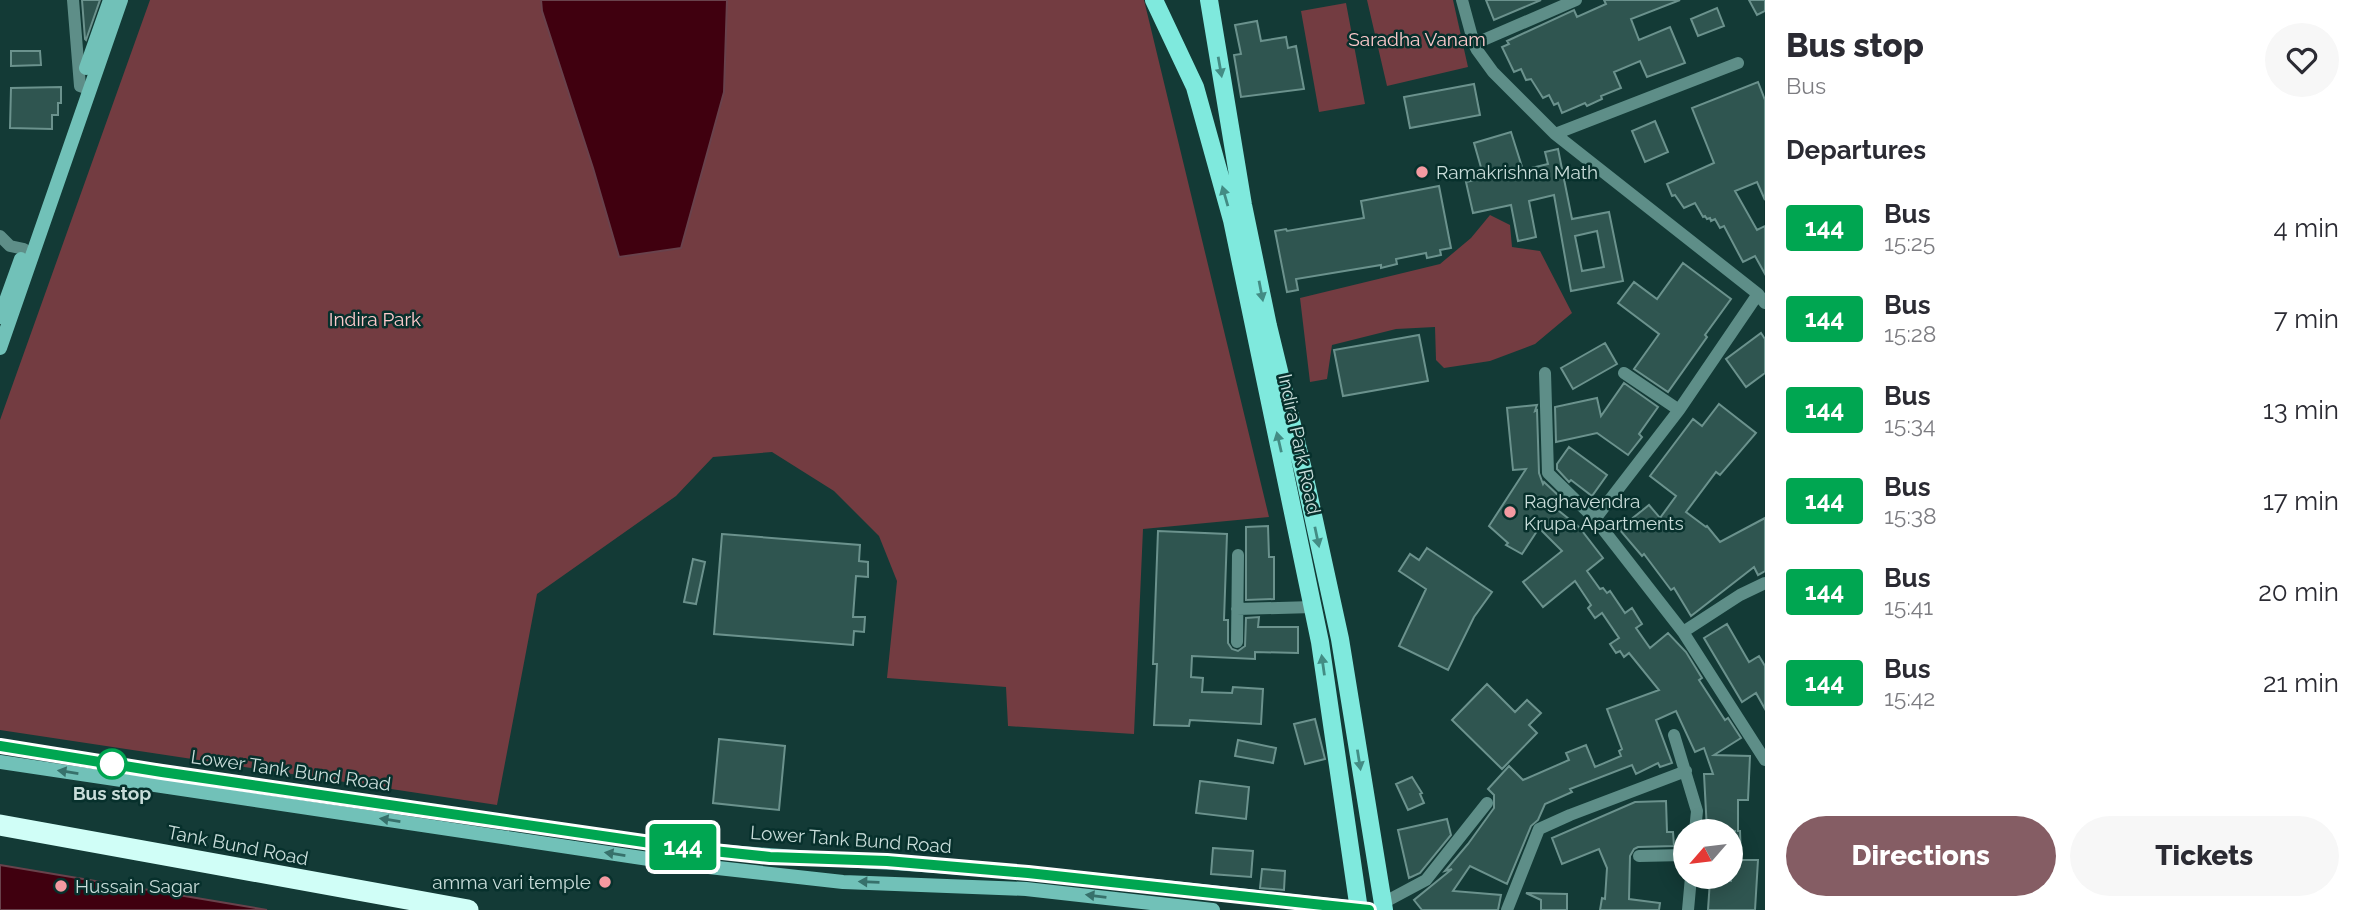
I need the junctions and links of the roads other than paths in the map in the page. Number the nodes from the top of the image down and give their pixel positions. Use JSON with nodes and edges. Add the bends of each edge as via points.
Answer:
{"nodes":[{"id":1,"x":73,"y":0,"type":"edge"},
{"id":2,"x":110,"y":0,"type":"edge"},
{"id":3,"x":121,"y":0,"type":"edge"},
{"id":4,"x":1154,"y":0,"type":"edge"},
{"id":5,"x":1462,"y":0,"type":"edge"},
{"id":6,"x":1576,"y":0,"type":"edge"},
{"id":7,"x":1208,"y":2,"type":"edge"},
{"id":8,"x":1475,"y":44,"type":"junction"},
{"id":9,"x":1738,"y":63,"type":"dead end"},
{"id":10,"x":84,"y":87,"type":"junction"},
{"id":11,"x":1555,"y":134,"type":"junction"},
{"id":12,"x":0,"y":236,"type":"edge"},
{"id":13,"x":17,"y":248,"type":"junction"},
{"id":14,"x":1762,"y":298,"type":"edge"},
{"id":15,"x":0,"y":317,"type":"edge"},
{"id":16,"x":0,"y":348,"type":"edge"},
{"id":17,"x":1545,"y":373,"type":"dead end"},
{"id":18,"x":1623,"y":373,"type":"dead end"},
{"id":19,"x":1679,"y":410,"type":"junction"},
{"id":20,"x":1595,"y":519,"type":"junction"},
{"id":21,"x":1238,"y":555,"type":"dead end"},
{"id":22,"x":1765,"y":583,"type":"edge"},
{"id":23,"x":1313,"y":607,"type":"junction"},
{"id":24,"x":1237,"y":608,"type":"junction"},
{"id":25,"x":1683,"y":632,"type":"junction"},
{"id":26,"x":1237,"y":642,"type":"dead end"},
{"id":27,"x":1674,"y":735,"type":"dead end"},
{"id":28,"x":1760,"y":744,"type":"edge"},
{"id":29,"x":0,"y":746,"type":"edge"},
{"id":30,"x":1765,"y":760,"type":"edge"},
{"id":31,"x":0,"y":761,"type":"edge"},
{"id":32,"x":1686,"y":771,"type":"junction"},
{"id":33,"x":1487,"y":803,"type":"dead end"},
{"id":34,"x":1696,"y":819,"type":"edge"},
{"id":35,"x":0,"y":825,"type":"edge"},
{"id":36,"x":0,"y":839,"type":"edge"},
{"id":37,"x":1673,"y":855,"type":"edge"},
{"id":38,"x":1639,"y":856,"type":"dead end"},
{"id":39,"x":1690,"y":889,"type":"edge"},
{"id":40,"x":1371,"y":908,"type":"edge"},
{"id":41,"x":397,"y":910,"type":"edge"},
{"id":42,"x":468,"y":910,"type":"edge"},
{"id":43,"x":1213,"y":910,"type":"edge"},
{"id":44,"x":1507,"y":910,"type":"edge"},
{"id":45,"x":1688,"y":910,"type":"edge"}],
"edges":[{"from":1,"to":10,"type":"street"},
{"from":2,"to":10,"type":"main road"},
{"from":3,"to":10,"type":"main road"},
{"from":23,"to":4,"type":"main road","name":"Indira Park Road","one_way":true,"via":[[1232,220],[1195,87]]},
{"from":5,"to":8,"type":"street"},
{"from":6,"to":8,"type":"street"},
{"from":7,"to":40,"type":"main road","name":"Indira Park Road","one_way":true,"via":[[1268,326],[1340,639]]},
{"from":8,"to":11,"type":"street","via":[[1493,72]]},
{"from":9,"to":11,"type":"street"},
{"from":10,"to":13,"type":"main road"},
{"from":10,"to":16,"type":"main road"},
{"from":11,"to":14,"type":"street"},
{"from":12,"to":13,"type":"street"},
{"from":13,"to":15,"type":"main road"},
{"from":14,"to":19,"type":"street"},
{"from":17,"to":20,"type":"street","via":[[1548,474]]},
{"from":18,"to":19,"type":"street"},
{"from":19,"to":20,"type":"street"},
{"from":20,"to":25,"type":"street"},
{"from":21,"to":24,"type":"street"},
{"from":22,"to":25,"type":"street"},
{"from":23,"to":24,"type":"street"},
{"from":40,"to":23,"type":"main road","name":"Indira Park Road","one_way":true},
{"from":24,"to":26,"type":"street"},
{"from":25,"to":28,"type":"street"},
{"from":27,"to":32,"type":"street"},
{"from":28,"to":30,"type":"street"},
{"from":29,"to":40,"type":"main road","name":"Lower Tank Bund Road","via":[[685,848],[1028,873]]},
{"from":43,"to":31,"type":"main road","name":"Lower Tank Bund Road","one_way":true,"via":[[1026,889],[843,881],[682,864]]},
{"from":32,"to":34,"type":"street"},
{"from":32,"to":44,"type":"street","via":[[1539,829]]},
{"from":33,"to":40,"type":"street","via":[[1426,880]]},
{"from":35,"to":42,"type":"highway","name":"Tank Bund Road"},
{"from":36,"to":41,"type":"highway"},
{"from":37,"to":38,"type":"street"},
{"from":39,"to":45,"type":"street"}]}
